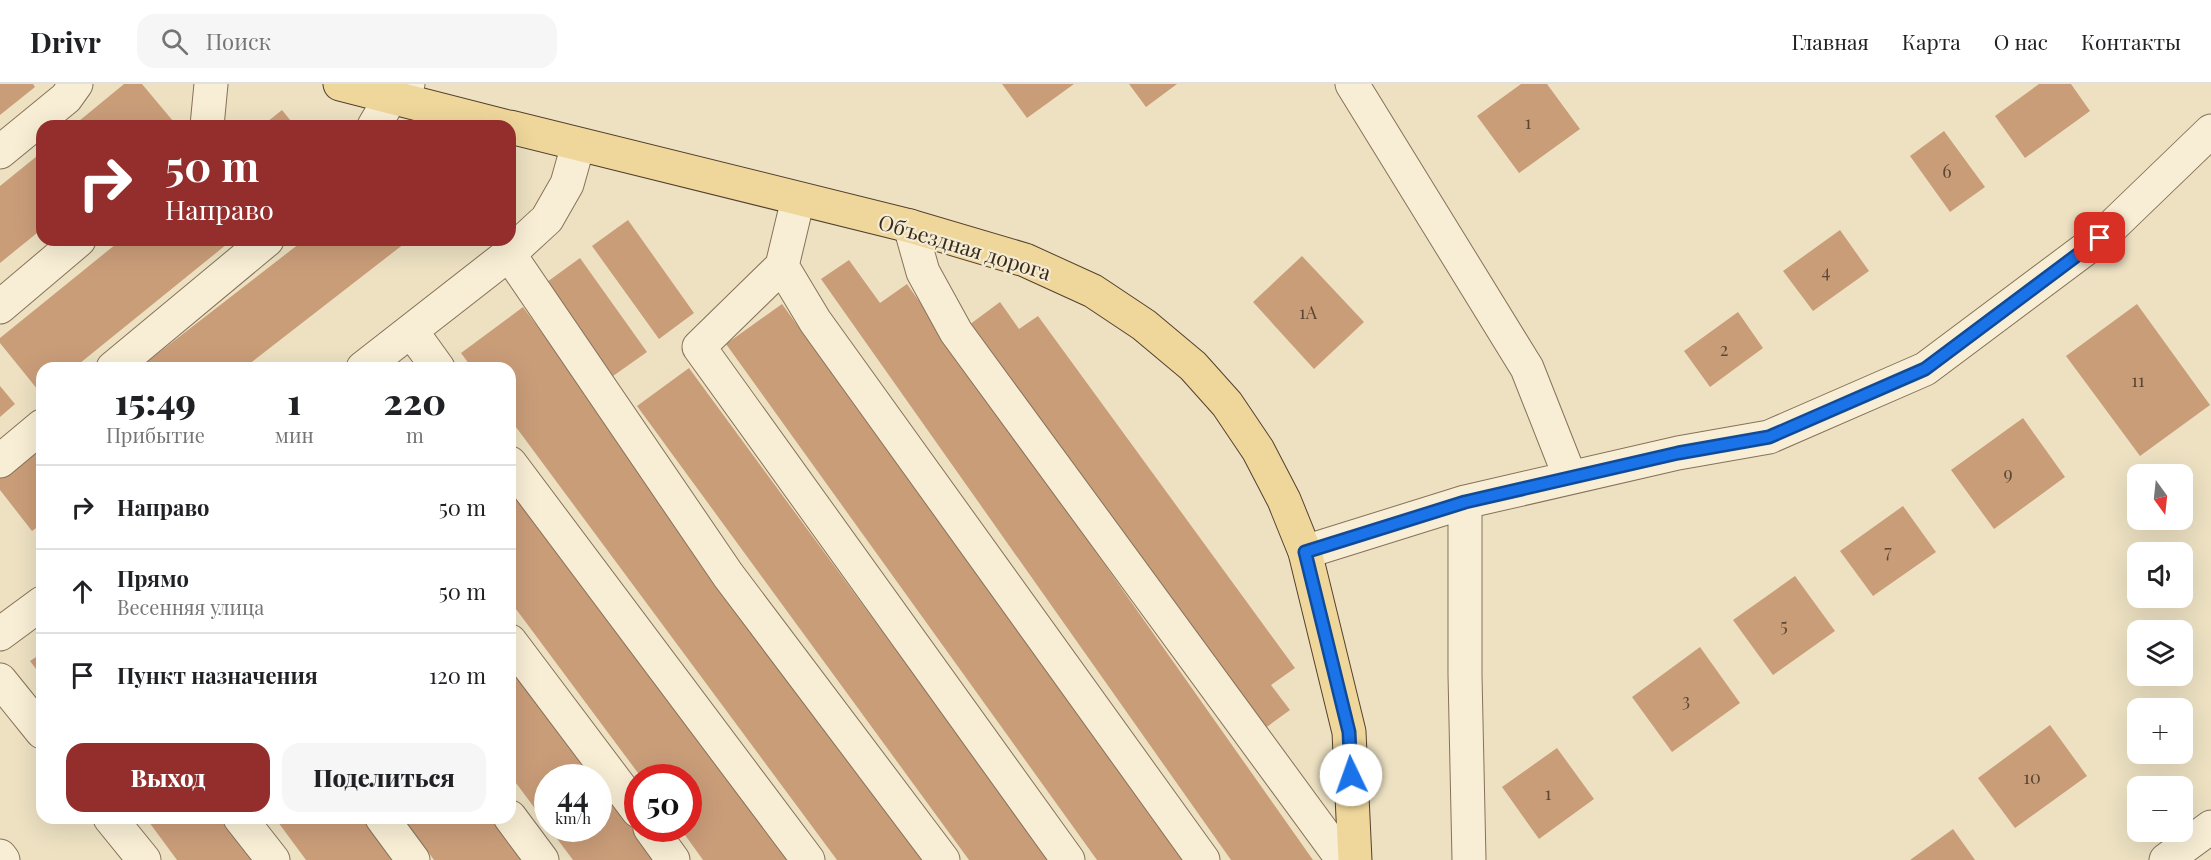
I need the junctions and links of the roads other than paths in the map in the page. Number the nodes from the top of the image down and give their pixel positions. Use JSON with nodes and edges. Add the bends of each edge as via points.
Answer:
{"nodes":[{"id":1,"x":76,"y":84,"type":"edge"},
{"id":2,"x":211,"y":84,"type":"edge"},
{"id":3,"x":340,"y":84,"type":"edge"},
{"id":4,"x":1352,"y":84,"type":"edge"},
{"id":5,"x":399,"y":90,"type":"edge"},
{"id":6,"x":39,"y":120,"type":"edge"},
{"id":7,"x":208,"y":120,"type":"edge"},
{"id":8,"x":378,"y":120,"type":"edge"},
{"id":9,"x":486,"y":120,"type":"edge"},
{"id":10,"x":36,"y":123,"type":"edge"},
{"id":11,"x":516,"y":129,"type":"edge"},
{"id":12,"x":2211,"y":131,"type":"edge"},
{"id":13,"x":578,"y":145,"type":"junction"},
{"id":14,"x":0,"y":152,"type":"edge"},
{"id":15,"x":798,"y":199,"type":"junction"},
{"id":16,"x":910,"y":226,"type":"junction"},
{"id":17,"x":72,"y":246,"type":"edge"},
{"id":18,"x":260,"y":246,"type":"edge"},
{"id":19,"x":509,"y":255,"type":"junction"},
{"id":20,"x":782,"y":266,"type":"junction"},
{"id":21,"x":0,"y":307,"type":"edge"},
{"id":22,"x":412,"y":332,"type":"junction"},
{"id":23,"x":120,"y":362,"type":"edge"},
{"id":24,"x":371,"y":362,"type":"edge"},
{"id":25,"x":434,"y":362,"type":"edge"},
{"id":26,"x":36,"y":431,"type":"edge"},
{"id":27,"x":0,"y":461,"type":"edge"},
{"id":28,"x":516,"y":471,"type":"edge"},
{"id":29,"x":1570,"y":477,"type":"junction"},
{"id":30,"x":1465,"y":502,"type":"junction"},
{"id":31,"x":1305,"y":552,"type":"junction"},
{"id":32,"x":36,"y":607,"type":"edge"},
{"id":33,"x":0,"y":634,"type":"edge"},
{"id":34,"x":516,"y":649,"type":"edge"},
{"id":35,"x":0,"y":680,"type":"edge"},
{"id":36,"x":36,"y":725,"type":"edge"},
{"id":37,"x":624,"y":792,"type":"edge"},
{"id":38,"x":115,"y":824,"type":"edge"},
{"id":39,"x":245,"y":824,"type":"edge"},
{"id":40,"x":386,"y":824,"type":"edge"},
{"id":41,"x":515,"y":824,"type":"edge"},
{"id":42,"x":2211,"y":827,"type":"edge"},
{"id":43,"x":660,"y":842,"type":"edge"},
{"id":44,"x":144,"y":860,"type":"edge"},
{"id":45,"x":273,"y":860,"type":"edge"},
{"id":46,"x":413,"y":860,"type":"edge"},
{"id":47,"x":542,"y":860,"type":"edge"},
{"id":48,"x":674,"y":860,"type":"edge"},
{"id":49,"x":808,"y":860,"type":"edge"},
{"id":50,"x":943,"y":860,"type":"edge"},
{"id":51,"x":1068,"y":860,"type":"edge"},
{"id":52,"x":1203,"y":860,"type":"edge"},
{"id":53,"x":1343,"y":860,"type":"edge"},
{"id":54,"x":1355,"y":860,"type":"edge"},
{"id":55,"x":1469,"y":860,"type":"edge"},
{"id":56,"x":2166,"y":860,"type":"edge"}],
"edges":[{"from":1,"to":6,"type":"street","via":[[66,98]]},
{"from":2,"to":7,"type":"street"},
{"from":3,"to":5,"type":"main road"},
{"from":4,"to":29,"type":"street","via":[[1527,368]]},
{"from":5,"to":8,"type":"street"},
{"from":5,"to":9,"type":"main road"},
{"from":10,"to":14,"type":"street"},
{"from":11,"to":13,"type":"main road","name":"Объездная дорога"},
{"from":12,"to":29,"type":"street","via":[[2100,238],[1925,369],[1769,437]]},
{"from":13,"to":15,"type":"main road","name":"Объездная дорога"},
{"from":13,"to":19,"type":"street","via":[[567,184],[547,219]]},
{"from":15,"to":16,"type":"main road","name":"Объездная дорога"},
{"from":15,"to":20,"type":"street"},
{"from":16,"to":31,"type":"main road","name":"Объездная дорога","via":[[1024,260],[1093,291],[1144,325],[1193,366],[1227,404],[1258,450]]},
{"from":16,"to":53,"type":"street","via":[[923,272],[956,332]]},
{"from":17,"to":21,"type":"street"},
{"from":18,"to":23,"type":"street"},
{"from":19,"to":22,"type":"street"},
{"from":19,"to":50,"type":"street","via":[[728,574]]},
{"from":20,"to":51,"type":"street","via":[[699,347]]},
{"from":20,"to":52,"type":"street","via":[[815,321]]},
{"from":22,"to":24,"type":"street"},
{"from":22,"to":25,"type":"street"},
{"from":26,"to":27,"type":"street"},
{"from":28,"to":49,"type":"street"},
{"from":29,"to":30,"type":"street"},
{"from":30,"to":31,"type":"street"},
{"from":30,"to":55,"type":"street"},
{"from":31,"to":54,"type":"main road","name":"Объездная дорога","via":[[1349,732]]},
{"from":32,"to":33,"type":"street"},
{"from":34,"to":37,"type":"street"},
{"from":35,"to":36,"type":"street"},
{"from":38,"to":44,"type":"street"},
{"from":39,"to":45,"type":"street"},
{"from":40,"to":46,"type":"street"},
{"from":41,"to":47,"type":"street"},
{"from":42,"to":56,"type":"street"},
{"from":43,"to":48,"type":"street"}]}
